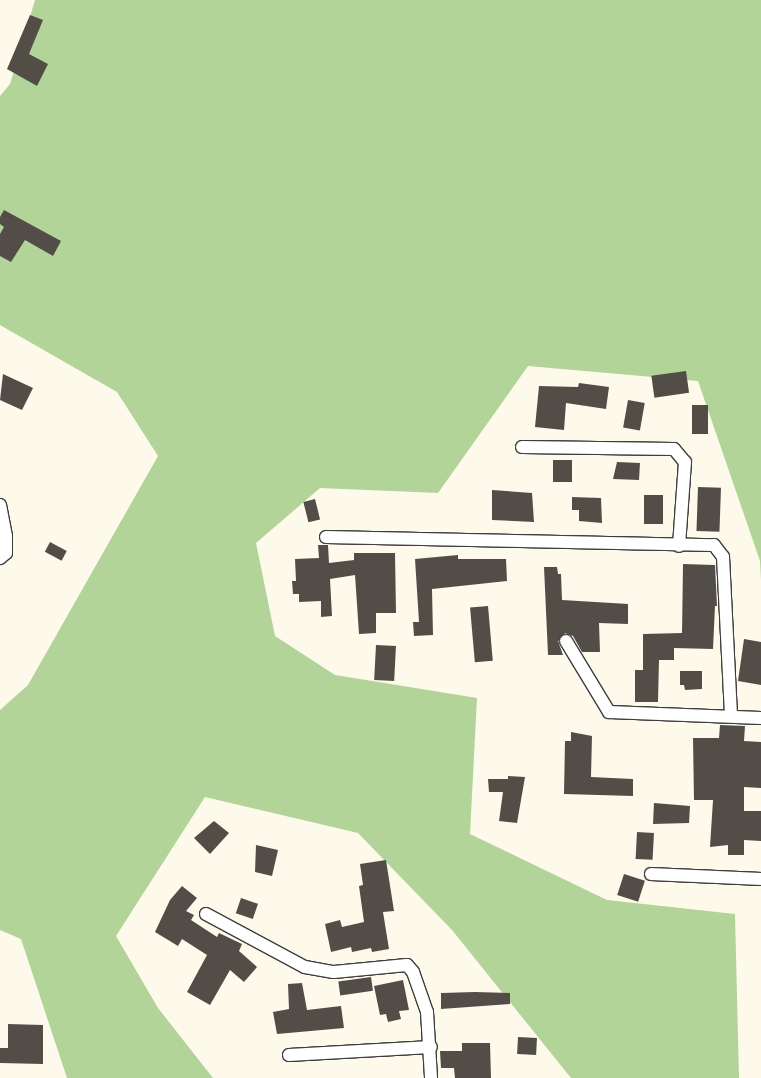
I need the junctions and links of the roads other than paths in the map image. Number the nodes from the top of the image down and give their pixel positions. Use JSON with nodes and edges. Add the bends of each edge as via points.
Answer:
{"nodes":[{"id":1,"x":522,"y":447,"type":"dead end"},
{"id":2,"x":0,"y":505,"type":"edge"},
{"id":3,"x":326,"y":537,"type":"dead end"},
{"id":4,"x":680,"y":546,"type":"junction"},
{"id":5,"x":0,"y":558,"type":"edge"},
{"id":6,"x":566,"y":641,"type":"dead end"},
{"id":7,"x":730,"y":715,"type":"junction"},
{"id":8,"x":761,"y":718,"type":"edge"},
{"id":9,"x":651,"y":874,"type":"dead end"},
{"id":10,"x":761,"y":879,"type":"edge"},
{"id":11,"x":206,"y":914,"type":"dead end"},
{"id":12,"x":431,"y":1048,"type":"junction"},
{"id":13,"x":289,"y":1055,"type":"dead end"},
{"id":14,"x":431,"y":1078,"type":"edge"}],
"edges":[{"from":1,"to":4,"type":"street","via":[[674,449],[685,462]]},
{"from":2,"to":5,"type":"street","via":[[6,552]]},
{"from":3,"to":4,"type":"street"},
{"from":4,"to":7,"type":"street","via":[[714,545],[721,550]]},
{"from":6,"to":7,"type":"street","via":[[610,712]]},
{"from":7,"to":8,"type":"street"},
{"from":9,"to":10,"type":"street"},
{"from":11,"to":12,"type":"street","via":[[305,967],[334,972],[407,965],[413,972],[427,1012]]},
{"from":12,"to":13,"type":"street"},
{"from":12,"to":14,"type":"street"}]}
